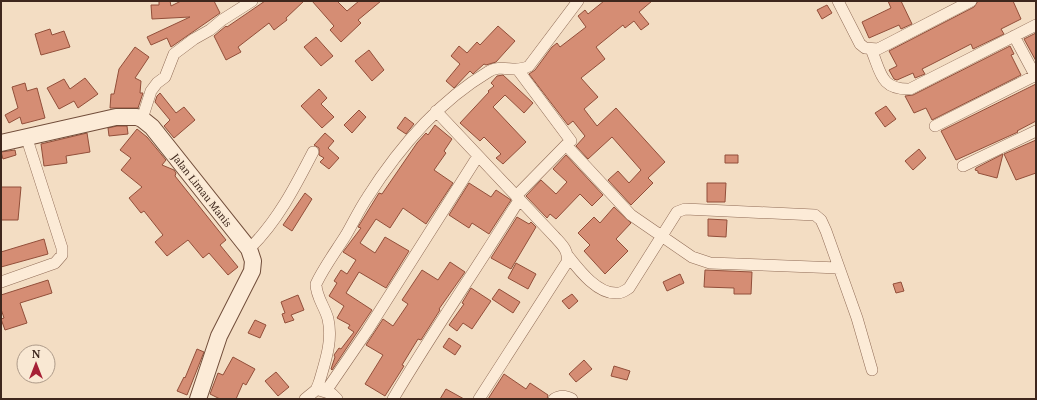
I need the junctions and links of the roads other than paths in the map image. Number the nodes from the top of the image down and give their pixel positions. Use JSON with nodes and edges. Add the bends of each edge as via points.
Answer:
{"nodes":[{"id":1,"x":252,"y":1,"type":"edge"},
{"id":2,"x":578,"y":1,"type":"edge"},
{"id":3,"x":838,"y":1,"type":"edge"},
{"id":4,"x":972,"y":1,"type":"edge"},
{"id":5,"x":1036,"y":25,"type":"edge"},
{"id":6,"x":1014,"y":36,"type":"junction"},
{"id":7,"x":871,"y":49,"type":"junction"},
{"id":8,"x":518,"y":70,"type":"junction"},
{"id":9,"x":1036,"y":76,"type":"edge"},
{"id":10,"x":436,"y":111,"type":"junction"},
{"id":11,"x":142,"y":119,"type":"junction"},
{"id":12,"x":935,"y":126,"type":"dead end"},
{"id":13,"x":1036,"y":131,"type":"edge"},
{"id":14,"x":26,"y":136,"type":"junction"},
{"id":15,"x":1,"y":143,"type":"edge"},
{"id":16,"x":566,"y":145,"type":"junction"},
{"id":17,"x":313,"y":152,"type":"dead end"},
{"id":18,"x":478,"y":156,"type":"junction"},
{"id":19,"x":963,"y":166,"type":"dead end"},
{"id":20,"x":517,"y":198,"type":"junction"},
{"id":21,"x":662,"y":237,"type":"junction"},
{"id":22,"x":249,"y":249,"type":"junction"},
{"id":23,"x":568,"y":256,"type":"junction"},
{"id":24,"x":839,"y":268,"type":"junction"},
{"id":25,"x":1,"y":282,"type":"edge"},
{"id":26,"x":872,"y":370,"type":"dead end"},
{"id":27,"x":321,"y":390,"type":"junction"},
{"id":28,"x":198,"y":399,"type":"edge"},
{"id":29,"x":305,"y":399,"type":"edge"},
{"id":30,"x":337,"y":399,"type":"edge"},
{"id":31,"x":393,"y":399,"type":"edge"},
{"id":32,"x":479,"y":399,"type":"edge"},
{"id":33,"x":554,"y":399,"type":"edge"},
{"id":34,"x":572,"y":399,"type":"edge"}],
"edges":[{"from":1,"to":11,"type":"street","via":[[174,54],[165,77],[157,82],[151,91]]},
{"from":2,"to":8,"type":"street","via":[[532,63]]},
{"from":3,"to":7,"type":"street","via":[[860,44]]},
{"from":4,"to":7,"type":"street","via":[[884,47]]},
{"from":5,"to":6,"type":"street"},
{"from":6,"to":7,"type":"street","via":[[910,89],[891,88],[885,83]]},
{"from":6,"to":9,"type":"street"},
{"from":8,"to":10,"type":"street","via":[[490,70]]},
{"from":8,"to":16,"type":"street","via":[[571,141]]},
{"from":9,"to":12,"type":"street"},
{"from":10,"to":18,"type":"street"},
{"from":10,"to":27,"type":"street","via":[[366,198],[318,280],[316,290],[324,306],[330,332]]},
{"from":11,"to":14,"type":"street","via":[[116,117]]},
{"from":11,"to":22,"type":"street","name":"Jalan Limau Manis","via":[[152,127]]},
{"from":13,"to":19,"type":"street"},
{"from":14,"to":15,"type":"street"},
{"from":14,"to":25,"type":"street","via":[[62,248],[62,255],[56,263]]},
{"from":16,"to":20,"type":"street"},
{"from":16,"to":21,"type":"street","via":[[631,214]]},
{"from":17,"to":22,"type":"street","via":[[288,200],[263,236]]},
{"from":18,"to":20,"type":"street"},
{"from":18,"to":27,"type":"street","via":[[367,331]]},
{"from":20,"to":23,"type":"street","via":[[554,236],[567,251]]},
{"from":20,"to":31,"type":"street","via":[[476,270],[418,356]]},
{"from":21,"to":23,"type":"street","via":[[629,288],[619,293],[609,293],[597,286]]},
{"from":21,"to":24,"type":"street","via":[[701,262]]},
{"from":21,"to":24,"type":"street","via":[[677,212],[685,208],[815,215],[822,220]]},
{"from":22,"to":28,"type":"street","name":"Jalan Limau Manis","via":[[253,261],[252,271],[219,336]]},
{"from":23,"to":32,"type":"street","via":[[564,268]]},
{"from":24,"to":26,"type":"street"},
{"from":27,"to":29,"type":"street"},
{"from":27,"to":30,"type":"street"},
{"from":33,"to":34,"type":"street","via":[[566,396]]}]}
